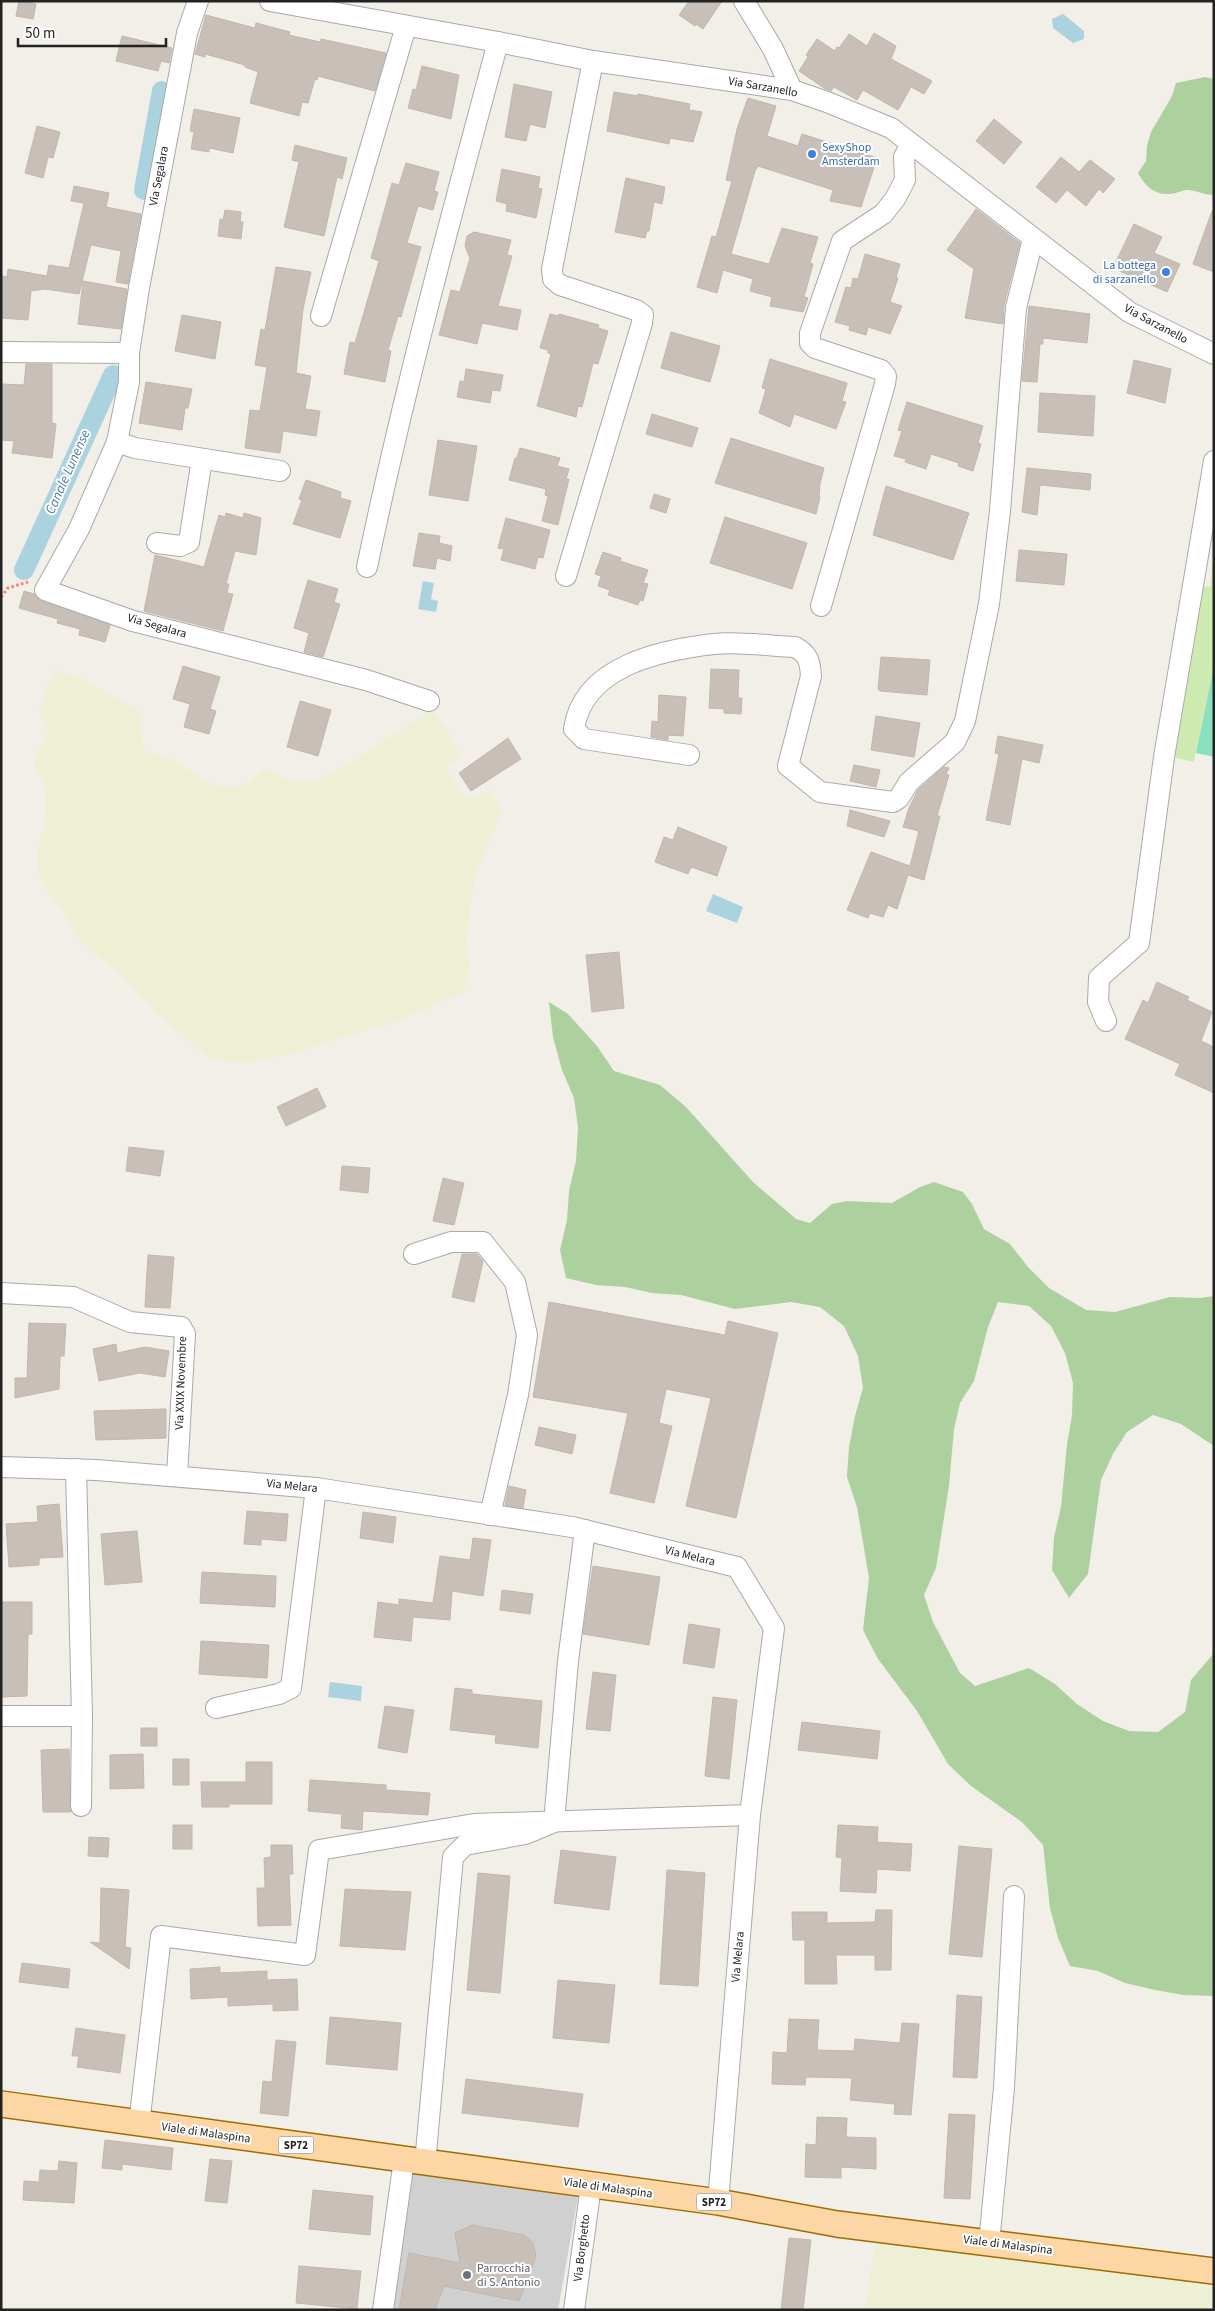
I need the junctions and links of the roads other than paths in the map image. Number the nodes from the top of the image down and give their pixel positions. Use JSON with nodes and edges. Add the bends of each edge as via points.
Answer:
{"nodes":[{"id":1,"x":198,"y":1,"type":"edge"},
{"id":2,"x":270,"y":1,"type":"edge"},
{"id":3,"x":744,"y":1,"type":"edge"},
{"id":4,"x":406,"y":26,"type":"junction"},
{"id":5,"x":498,"y":42,"type":"junction"},
{"id":6,"x":593,"y":61,"type":"junction"},
{"id":7,"x":792,"y":90,"type":"junction"},
{"id":8,"x":911,"y":144,"type":"junction"},
{"id":9,"x":1033,"y":239,"type":"junction"},
{"id":10,"x":321,"y":316,"type":"dead end"},
{"id":11,"x":1,"y":352,"type":"edge"},
{"id":12,"x":129,"y":353,"type":"junction"},
{"id":13,"x":1214,"y":354,"type":"edge"},
{"id":14,"x":117,"y":442,"type":"junction"},
{"id":15,"x":202,"y":459,"type":"junction"},
{"id":16,"x":1214,"y":461,"type":"edge"},
{"id":17,"x":280,"y":471,"type":"dead end"},
{"id":18,"x":158,"y":544,"type":"dead end"},
{"id":19,"x":367,"y":567,"type":"dead end"},
{"id":20,"x":566,"y":576,"type":"dead end"},
{"id":21,"x":821,"y":606,"type":"dead end"},
{"id":22,"x":429,"y":701,"type":"dead end"},
{"id":23,"x":689,"y":755,"type":"dead end"},
{"id":24,"x":1106,"y":1021,"type":"dead end"},
{"id":25,"x":414,"y":1254,"type":"dead end"},
{"id":26,"x":1,"y":1293,"type":"edge"},
{"id":27,"x":1,"y":1468,"type":"edge"},
{"id":28,"x":76,"y":1469,"type":"junction"},
{"id":29,"x":177,"y":1476,"type":"junction"},
{"id":30,"x":316,"y":1488,"type":"junction"},
{"id":31,"x":490,"y":1515,"type":"junction"},
{"id":32,"x":585,"y":1530,"type":"junction"},
{"id":33,"x":216,"y":1708,"type":"dead end"},
{"id":34,"x":1,"y":1716,"type":"edge"},
{"id":35,"x":82,"y":1716,"type":"junction"},
{"id":36,"x":81,"y":1806,"type":"dead end"},
{"id":37,"x":750,"y":1815,"type":"junction"},
{"id":38,"x":554,"y":1822,"type":"junction"},
{"id":39,"x":1014,"y":1896,"type":"dead end"},
{"id":40,"x":1,"y":2104,"type":"edge"},
{"id":41,"x":139,"y":2124,"type":"junction"},
{"id":42,"x":415,"y":2161,"type":"junction"},
{"id":43,"x":591,"y":2186,"type":"junction"},
{"id":44,"x":718,"y":2202,"type":"junction"},
{"id":45,"x":989,"y":2243,"type":"junction"},
{"id":46,"x":1214,"y":2271,"type":"edge"},
{"id":47,"x":383,"y":2310,"type":"edge"},
{"id":48,"x":574,"y":2310,"type":"edge"}],
"edges":[{"from":1,"to":12,"type":"street","name":"Via Segalara","via":[[178,77]]},
{"from":2,"to":4,"type":"street","name":"Via Sarzanello"},
{"from":3,"to":7,"type":"street","via":[[773,49]]},
{"from":4,"to":5,"type":"street","name":"Via Sarzanello"},
{"from":4,"to":10,"type":"street"},
{"from":5,"to":6,"type":"street","name":"Via Sarzanello"},
{"from":5,"to":19,"type":"street","via":[[415,352]]},
{"from":6,"to":7,"type":"street","name":"Via Sarzanello"},
{"from":6,"to":20,"type":"street","via":[[552,269],[553,279],[560,285],[643,315]]},
{"from":7,"to":8,"type":"street","name":"Via Sarzanello","via":[[891,128]]},
{"from":8,"to":9,"type":"street","name":"Via Sarzanello"},
{"from":8,"to":21,"type":"street","via":[[904,157],[905,180],[895,199],[883,214],[842,241],[810,333],[810,343],[815,348],[881,370],[886,376]]},
{"from":9,"to":13,"type":"street","name":"Via Sarzanello","via":[[1129,312]]},
{"from":9,"to":23,"type":"street","via":[[1016,308],[1000,511],[988,604],[965,721],[955,742],[909,782],[893,802],[820,792],[788,766],[811,676],[810,662],[804,652],[794,647],[715,644],[656,654],[623,666],[600,681],[582,703],[575,719],[574,729],[584,738]]},
{"from":11,"to":12,"type":"street"},
{"from":12,"to":14,"type":"street","name":"Via Segalara","via":[[129,382]]},
{"from":14,"to":15,"type":"street"},
{"from":14,"to":22,"type":"street","name":"Via Segalara","via":[[79,528],[45,590],[133,621],[366,680]]},
{"from":15,"to":17,"type":"street"},
{"from":15,"to":18,"type":"street","via":[[189,542],[180,546]]},
{"from":16,"to":24,"type":"street","via":[[1164,757],[1139,943],[1099,978],[1098,1002]]},
{"from":25,"to":31,"type":"street","via":[[450,1242],[483,1242],[515,1282],[527,1335],[518,1395]]},
{"from":26,"to":29,"type":"street","name":"Via XXIX Novembre","via":[[73,1297],[130,1322],[181,1327],[185,1334]]},
{"from":27,"to":28,"type":"street","name":"Via Melara"},
{"from":28,"to":29,"type":"street","name":"Via Melara"},
{"from":28,"to":35,"type":"street"},
{"from":29,"to":30,"type":"street","name":"Via Melara"},
{"from":30,"to":31,"type":"street","name":"Via Melara"},
{"from":30,"to":33,"type":"street","via":[[291,1688],[279,1694]]},
{"from":31,"to":32,"type":"street","name":"Via Melara"},
{"from":32,"to":37,"type":"street","name":"Via Melara","via":[[737,1567],[774,1628]]},
{"from":32,"to":38,"type":"street","via":[[568,1661]]},
{"from":34,"to":35,"type":"street"},
{"from":35,"to":36,"type":"street"},
{"from":37,"to":38,"type":"street"},
{"from":37,"to":44,"type":"street","name":"Via Melara"},
{"from":38,"to":41,"type":"street","via":[[474,1824],[319,1850],[305,1955],[161,1936]]},
{"from":38,"to":42,"type":"street","via":[[525,1834],[465,1845],[453,1857]]},
{"from":39,"to":45,"type":"street","via":[[1004,2088]]},
{"from":40,"to":41,"type":"main road","name":"Viale di Malaspina","number":"SP72"},
{"from":41,"to":42,"type":"main road","name":"Viale di Malaspina","number":"SP72"},
{"from":42,"to":43,"type":"main road","name":"Viale di Malaspina","number":"SP72"},
{"from":42,"to":47,"type":"street"},
{"from":43,"to":44,"type":"main road","name":"Viale di Malaspina","number":"SP72"},
{"from":43,"to":48,"type":"street","name":"Via Borghetto"},
{"from":44,"to":45,"type":"main road","name":"Viale di Malaspina","number":"SP72","via":[[837,2224]]},
{"from":45,"to":46,"type":"main road","name":"Viale di Malaspina","number":"SP72"}]}
